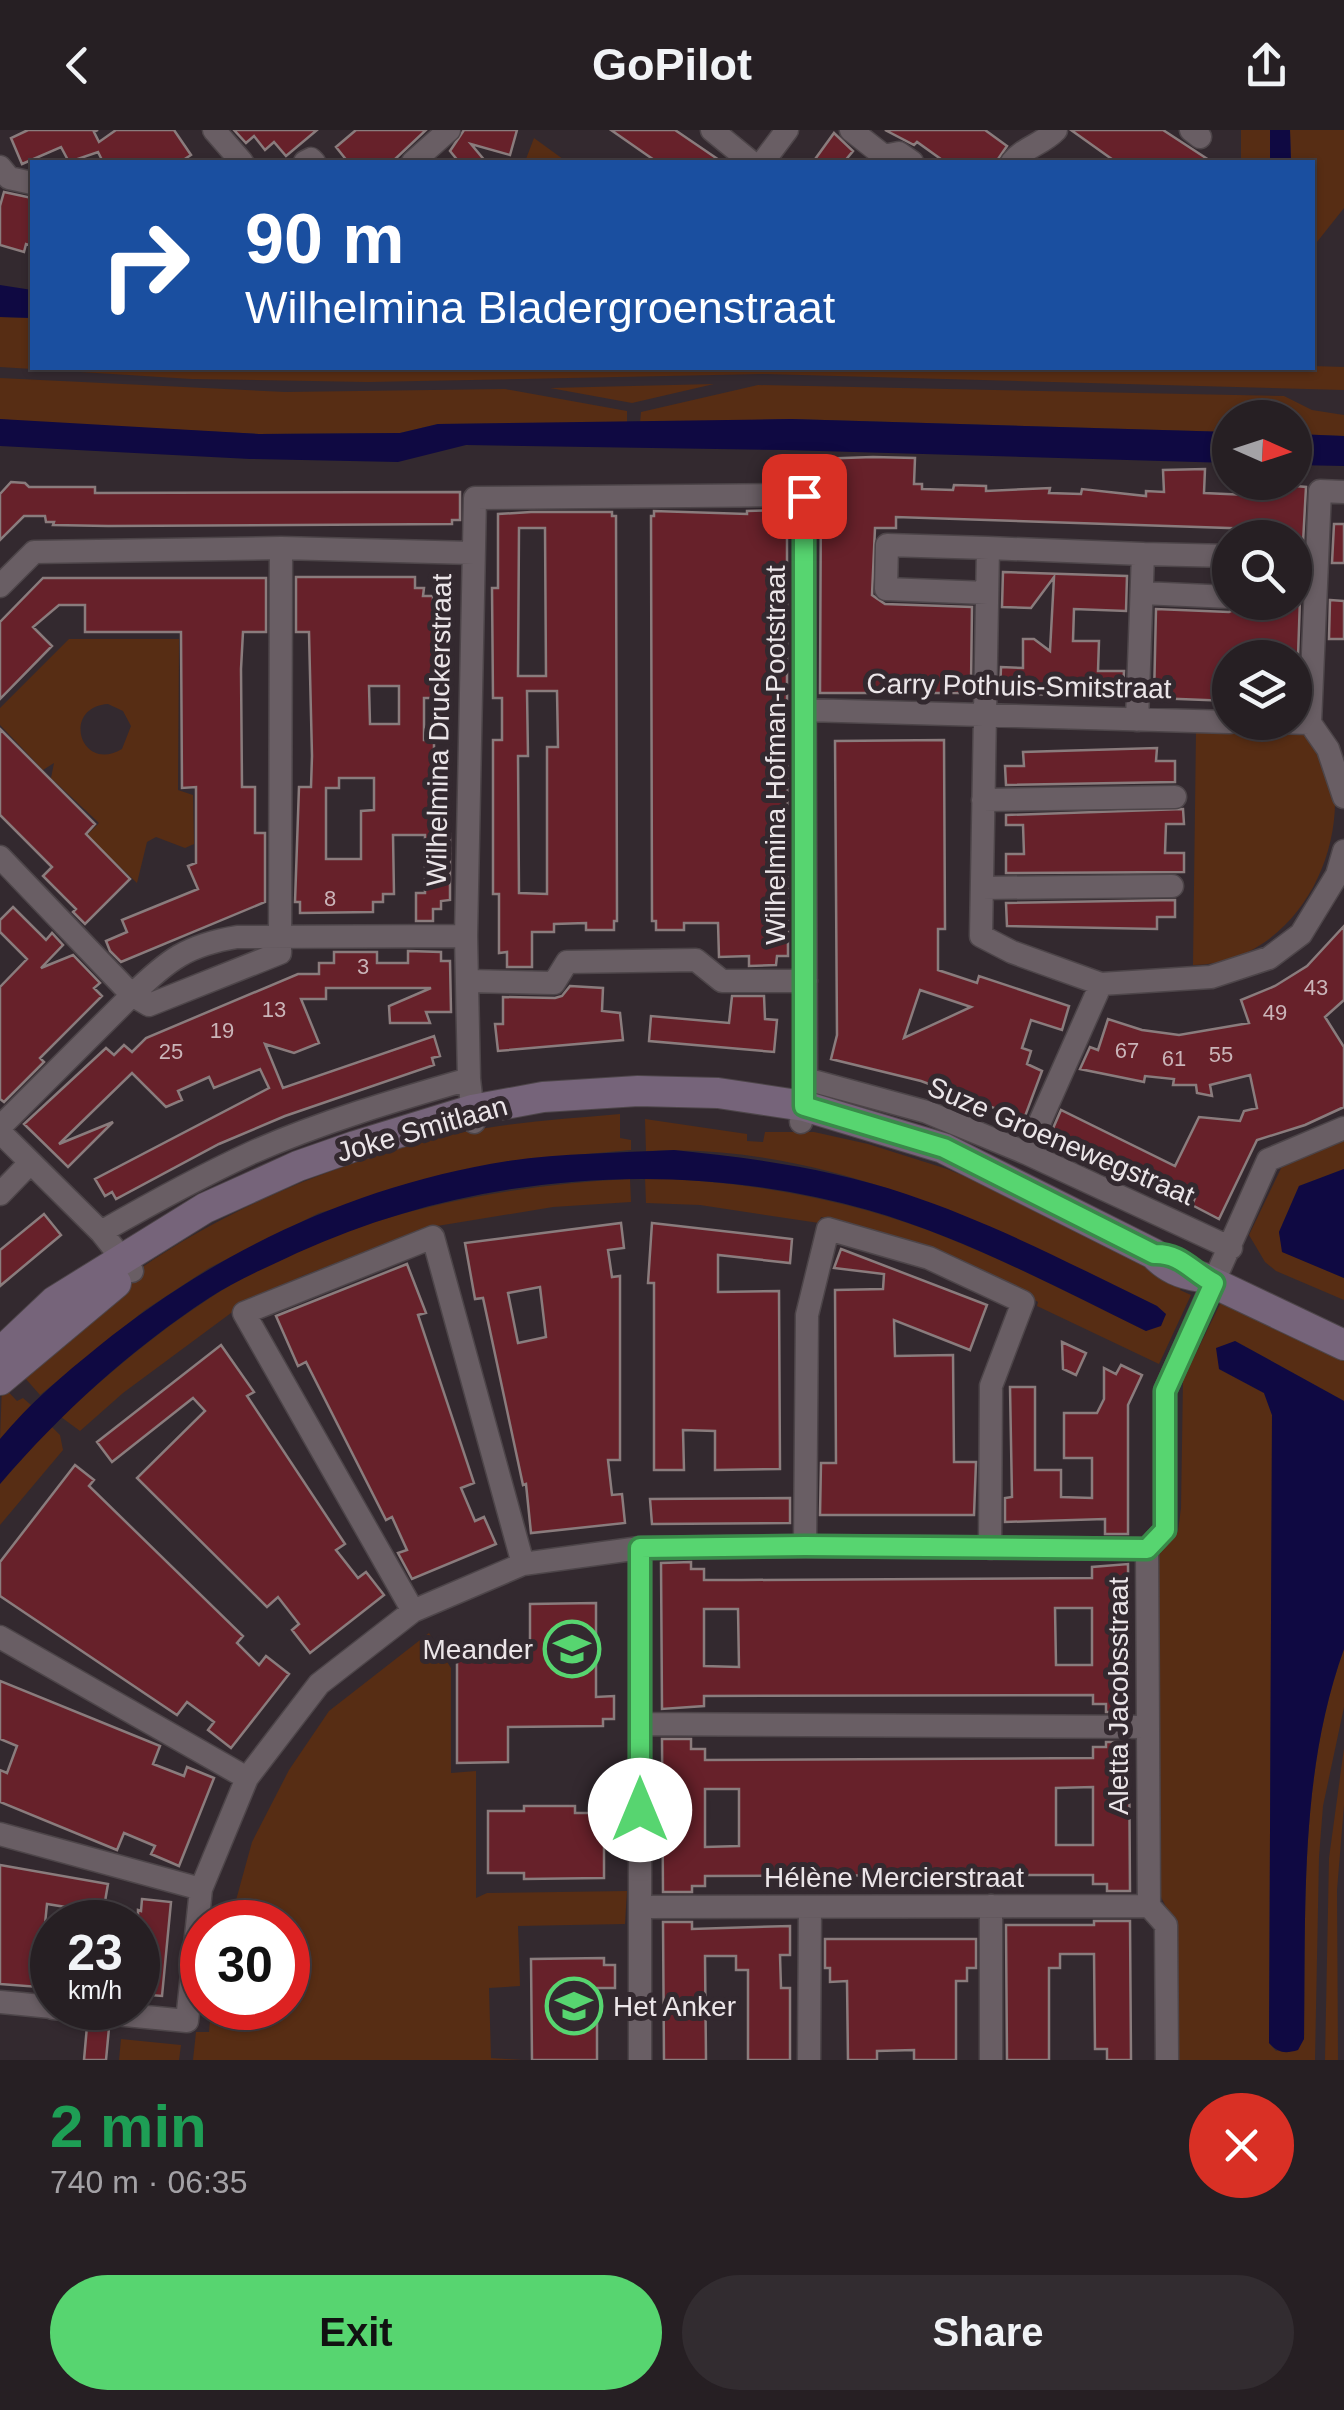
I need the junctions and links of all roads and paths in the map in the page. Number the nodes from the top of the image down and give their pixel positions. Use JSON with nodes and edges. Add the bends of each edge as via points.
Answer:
{"nodes":[{"id":1,"x":214,"y":130,"type":"edge"},
{"id":2,"x":449,"y":130,"type":"edge"},
{"id":3,"x":712,"y":130,"type":"edge"},
{"id":4,"x":787,"y":130,"type":"edge"},
{"id":5,"x":851,"y":130,"type":"edge"},
{"id":6,"x":1056,"y":130,"type":"edge"},
{"id":7,"x":229,"y":159,"type":"edge"},
{"id":8,"x":414,"y":160,"type":"edge"},
{"id":9,"x":749,"y":160,"type":"edge"},
{"id":10,"x":764,"y":160,"type":"edge"},
{"id":11,"x":909,"y":160,"type":"edge"},
{"id":12,"x":1013,"y":160,"type":"edge"},
{"id":13,"x":0,"y":167,"type":"edge"},
{"id":14,"x":30,"y":183,"type":"edge"},
{"id":15,"x":1344,"y":492,"type":"edge"},
{"id":16,"x":636,"y":496,"type":"joint"},
{"id":17,"x":281,"y":548,"type":"junction"},
{"id":18,"x":988,"y":548,"type":"junction"},
{"id":19,"x":473,"y":553,"type":"junction"},
{"id":20,"x":1143,"y":554,"type":"junction"},
{"id":21,"x":1212,"y":556,"type":"edge"},
{"id":22,"x":0,"y":585,"type":"edge"},
{"id":23,"x":986,"y":593,"type":"junction"},
{"id":24,"x":1142,"y":593,"type":"junction"},
{"id":25,"x":1212,"y":596,"type":"edge"},
{"id":26,"x":1312,"y":677,"type":"edge"},
{"id":27,"x":806,"y":710,"type":"junction"},
{"id":28,"x":984,"y":716,"type":"junction"},
{"id":29,"x":1137,"y":720,"type":"junction"},
{"id":30,"x":1212,"y":722,"type":"edge"},
{"id":31,"x":1312,"y":726,"type":"edge"},
{"id":32,"x":1175,"y":797,"type":"dead end"},
{"id":33,"x":1344,"y":797,"type":"edge"},
{"id":34,"x":983,"y":800,"type":"junction"},
{"id":35,"x":1344,"y":850,"type":"edge"},
{"id":36,"x":0,"y":857,"type":"edge"},
{"id":37,"x":1172,"y":886,"type":"dead end"},
{"id":38,"x":982,"y":888,"type":"junction"},
{"id":39,"x":466,"y":936,"type":"junction"},
{"id":40,"x":278,"y":937,"type":"junction"},
{"id":41,"x":806,"y":981,"type":"junction"},
{"id":42,"x":469,"y":982,"type":"junction"},
{"id":43,"x":1101,"y":984,"type":"junction"},
{"id":44,"x":132,"y":994,"type":"junction"},
{"id":45,"x":469,"y":1079,"type":"junction"},
{"id":46,"x":804,"y":1102,"type":"junction"},
{"id":47,"x":473,"y":1117,"type":"junction"},
{"id":48,"x":1344,"y":1128,"type":"edge"},
{"id":49,"x":0,"y":1130,"type":"edge"},
{"id":50,"x":1026,"y":1153,"type":"junction"},
{"id":51,"x":30,"y":1163,"type":"junction"},
{"id":52,"x":0,"y":1194,"type":"edge"},
{"id":53,"x":101,"y":1232,"type":"junction"},
{"id":54,"x":1232,"y":1248,"type":"junction"},
{"id":55,"x":128,"y":1265,"type":"junction"},
{"id":56,"x":1208,"y":1280,"type":"junction"},
{"id":57,"x":1344,"y":1345,"type":"edge"},
{"id":58,"x":0,"y":1353,"type":"edge"},
{"id":59,"x":0,"y":1380,"type":"edge"},
{"id":60,"x":805,"y":1546,"type":"junction"},
{"id":61,"x":640,"y":1548,"type":"junction"},
{"id":62,"x":990,"y":1548,"type":"junction"},
{"id":63,"x":1147,"y":1549,"type":"junction"},
{"id":64,"x":523,"y":1564,"type":"junction"},
{"id":65,"x":412,"y":1611,"type":"junction"},
{"id":66,"x":0,"y":1637,"type":"edge"},
{"id":67,"x":640,"y":1724,"type":"junction"},
{"id":68,"x":1147,"y":1727,"type":"junction"},
{"id":69,"x":247,"y":1778,"type":"junction"},
{"id":70,"x":0,"y":1834,"type":"edge"},
{"id":71,"x":201,"y":1889,"type":"junction"},
{"id":72,"x":992,"y":1906,"type":"junction"},
{"id":73,"x":1149,"y":1906,"type":"junction"},
{"id":74,"x":640,"y":1907,"type":"junction"},
{"id":75,"x":810,"y":1908,"type":"junction"},
{"id":76,"x":0,"y":2002,"type":"edge"},
{"id":77,"x":30,"y":2005,"type":"edge"},
{"id":78,"x":160,"y":2018,"type":"edge"},
{"id":79,"x":640,"y":2060,"type":"edge"},
{"id":80,"x":810,"y":2060,"type":"edge"},
{"id":81,"x":991,"y":2060,"type":"edge"},
{"id":82,"x":1166,"y":2060,"type":"edge"}],
"edges":[{"from":1,"to":7,"type":"street"},
{"from":2,"to":8,"type":"street"},
{"from":3,"to":9,"type":"street"},
{"from":4,"to":10,"type":"street"},
{"from":5,"to":11,"type":"street","via":[[884,156],[899,153]]},
{"from":6,"to":12,"type":"street"},
{"from":13,"to":14,"type":"street","via":[[9,178]]},
{"from":15,"to":26,"type":"street","via":[[1320,491]]},
{"from":16,"to":19,"type":"street","name":"Wilhelmina Druckerstraat","via":[[475,498]]},
{"from":16,"to":27,"type":"street","name":"Wilhelmina Hofman-Pootstraat","via":[[804,496]]},
{"from":17,"to":19,"type":"street"},
{"from":17,"to":22,"type":"street","via":[[34,552]]},
{"from":17,"to":40,"type":"street"},
{"from":18,"to":20,"type":"street"},
{"from":18,"to":23,"type":"street"},
{"from":18,"to":23,"type":"street","via":[[887,545],[886,589]]},
{"from":19,"to":39,"type":"street","name":"Wilhelmina Druckerstraat"},
{"from":20,"to":21,"type":"street"},
{"from":20,"to":24,"type":"street"},
{"from":23,"to":28,"type":"street"},
{"from":24,"to":25,"type":"street"},
{"from":24,"to":29,"type":"street"},
{"from":27,"to":28,"type":"street","name":"Carry Pothuis-Smitstraat"},
{"from":27,"to":41,"type":"street","name":"Wilhelmina Hofman-Pootstraat"},
{"from":28,"to":29,"type":"street","name":"Carry Pothuis-Smitstraat"},
{"from":28,"to":34,"type":"street"},
{"from":29,"to":30,"type":"street","name":"Carry Pothuis-Smitstraat"},
{"from":31,"to":33,"type":"street","via":[[1328,749]]},
{"from":32,"to":34,"type":"street"},
{"from":34,"to":38,"type":"street"},
{"from":35,"to":43,"type":"street","via":[[1300,934],[1269,958],[1211,976]]},
{"from":36,"to":44,"type":"street"},
{"from":37,"to":38,"type":"street"},
{"from":38,"to":43,"type":"street","via":[[981,936]]},
{"from":39,"to":40,"type":"street"},
{"from":39,"to":42,"type":"street","name":"Wilhelmina Druckerstraat"},
{"from":40,"to":44,"type":"street","via":[[201,943],[166,961]]},
{"from":40,"to":44,"type":"street","via":[[280,953],[182,992],[149,1004]]},
{"from":41,"to":42,"type":"street","via":[[722,981],[696,960],[567,962],[554,984]]},
{"from":41,"to":46,"type":"street","name":"Wilhelmina Hofman-Pootstraat"},
{"from":42,"to":45,"type":"street","name":"Wilhelmina Druckerstraat"},
{"from":43,"to":50,"type":"street"},
{"from":44,"to":49,"type":"street"},
{"from":45,"to":47,"type":"street","name":"Wilhelmina Druckerstraat"},
{"from":45,"to":53,"type":"street","via":[[255,1151]]},
{"from":46,"to":47,"type":"street","name":"Joke Smitlaan","via":[[745,1115],[637,1110]]},
{"from":46,"to":50,"type":"street","name":"Suze Groenewegstraat","via":[[927,1112]]},
{"from":46,"to":56,"type":"street","name":"Joke Smitlaan","via":[[908,1151],[1060,1207],[1192,1266]]},
{"from":47,"to":55,"type":"street","name":"Joke Smitlaan","via":[[305,1178]]},
{"from":48,"to":54,"type":"street","name":"Aletta Jacobsstraat","via":[[1268,1160]]},
{"from":49,"to":51,"type":"street"},
{"from":50,"to":54,"type":"street","name":"Suze Groenewegstraat"},
{"from":51,"to":52,"type":"street"},
{"from":51,"to":53,"type":"street"},
{"from":53,"to":55,"type":"street"},
{"from":54,"to":56,"type":"street","name":"Aletta Jacobsstraat"},
{"from":55,"to":58,"type":"street","name":"Joke Smitlaan","via":[[55,1302]]},
{"from":55,"to":59,"type":"street","name":"Joke Smitlaan"},
{"from":56,"to":57,"type":"street","name":"Joke Smitlaan"},
{"from":56,"to":63,"type":"street","name":"Aletta Jacobsstraat","via":[[1165,1391],[1165,1530]]},
{"from":60,"to":61,"type":"street"},
{"from":60,"to":62,"type":"street"},
{"from":60,"to":62,"type":"street","via":[[807,1316],[828,1229],[929,1258],[1024,1302],[990,1386]]},
{"from":61,"to":64,"type":"street"},
{"from":61,"to":67,"type":"street"},
{"from":62,"to":63,"type":"street"},
{"from":63,"to":68,"type":"street","name":"Aletta Jacobsstraat"},
{"from":64,"to":65,"type":"street"},
{"from":64,"to":65,"type":"street","via":[[433,1237],[244,1313]]},
{"from":65,"to":69,"type":"street","via":[[319,1684]]},
{"from":66,"to":69,"type":"street"},
{"from":67,"to":68,"type":"street"},
{"from":67,"to":74,"type":"street"},
{"from":68,"to":73,"type":"street","name":"Aletta Jacobsstraat"},
{"from":69,"to":71,"type":"street"},
{"from":70,"to":71,"type":"street"},
{"from":71,"to":78,"type":"street","via":[[188,2021]]},
{"from":72,"to":73,"type":"street","name":"Hélène Mercierstraat"},
{"from":72,"to":75,"type":"street","name":"Hélène Mercierstraat"},
{"from":72,"to":81,"type":"street"},
{"from":73,"to":82,"type":"street","name":"Aletta Jacobsstraat","via":[[1166,1925]]},
{"from":74,"to":75,"type":"street","name":"Hélène Mercierstraat"},
{"from":74,"to":79,"type":"street"},
{"from":75,"to":80,"type":"street"},
{"from":76,"to":77,"type":"street"}]}
